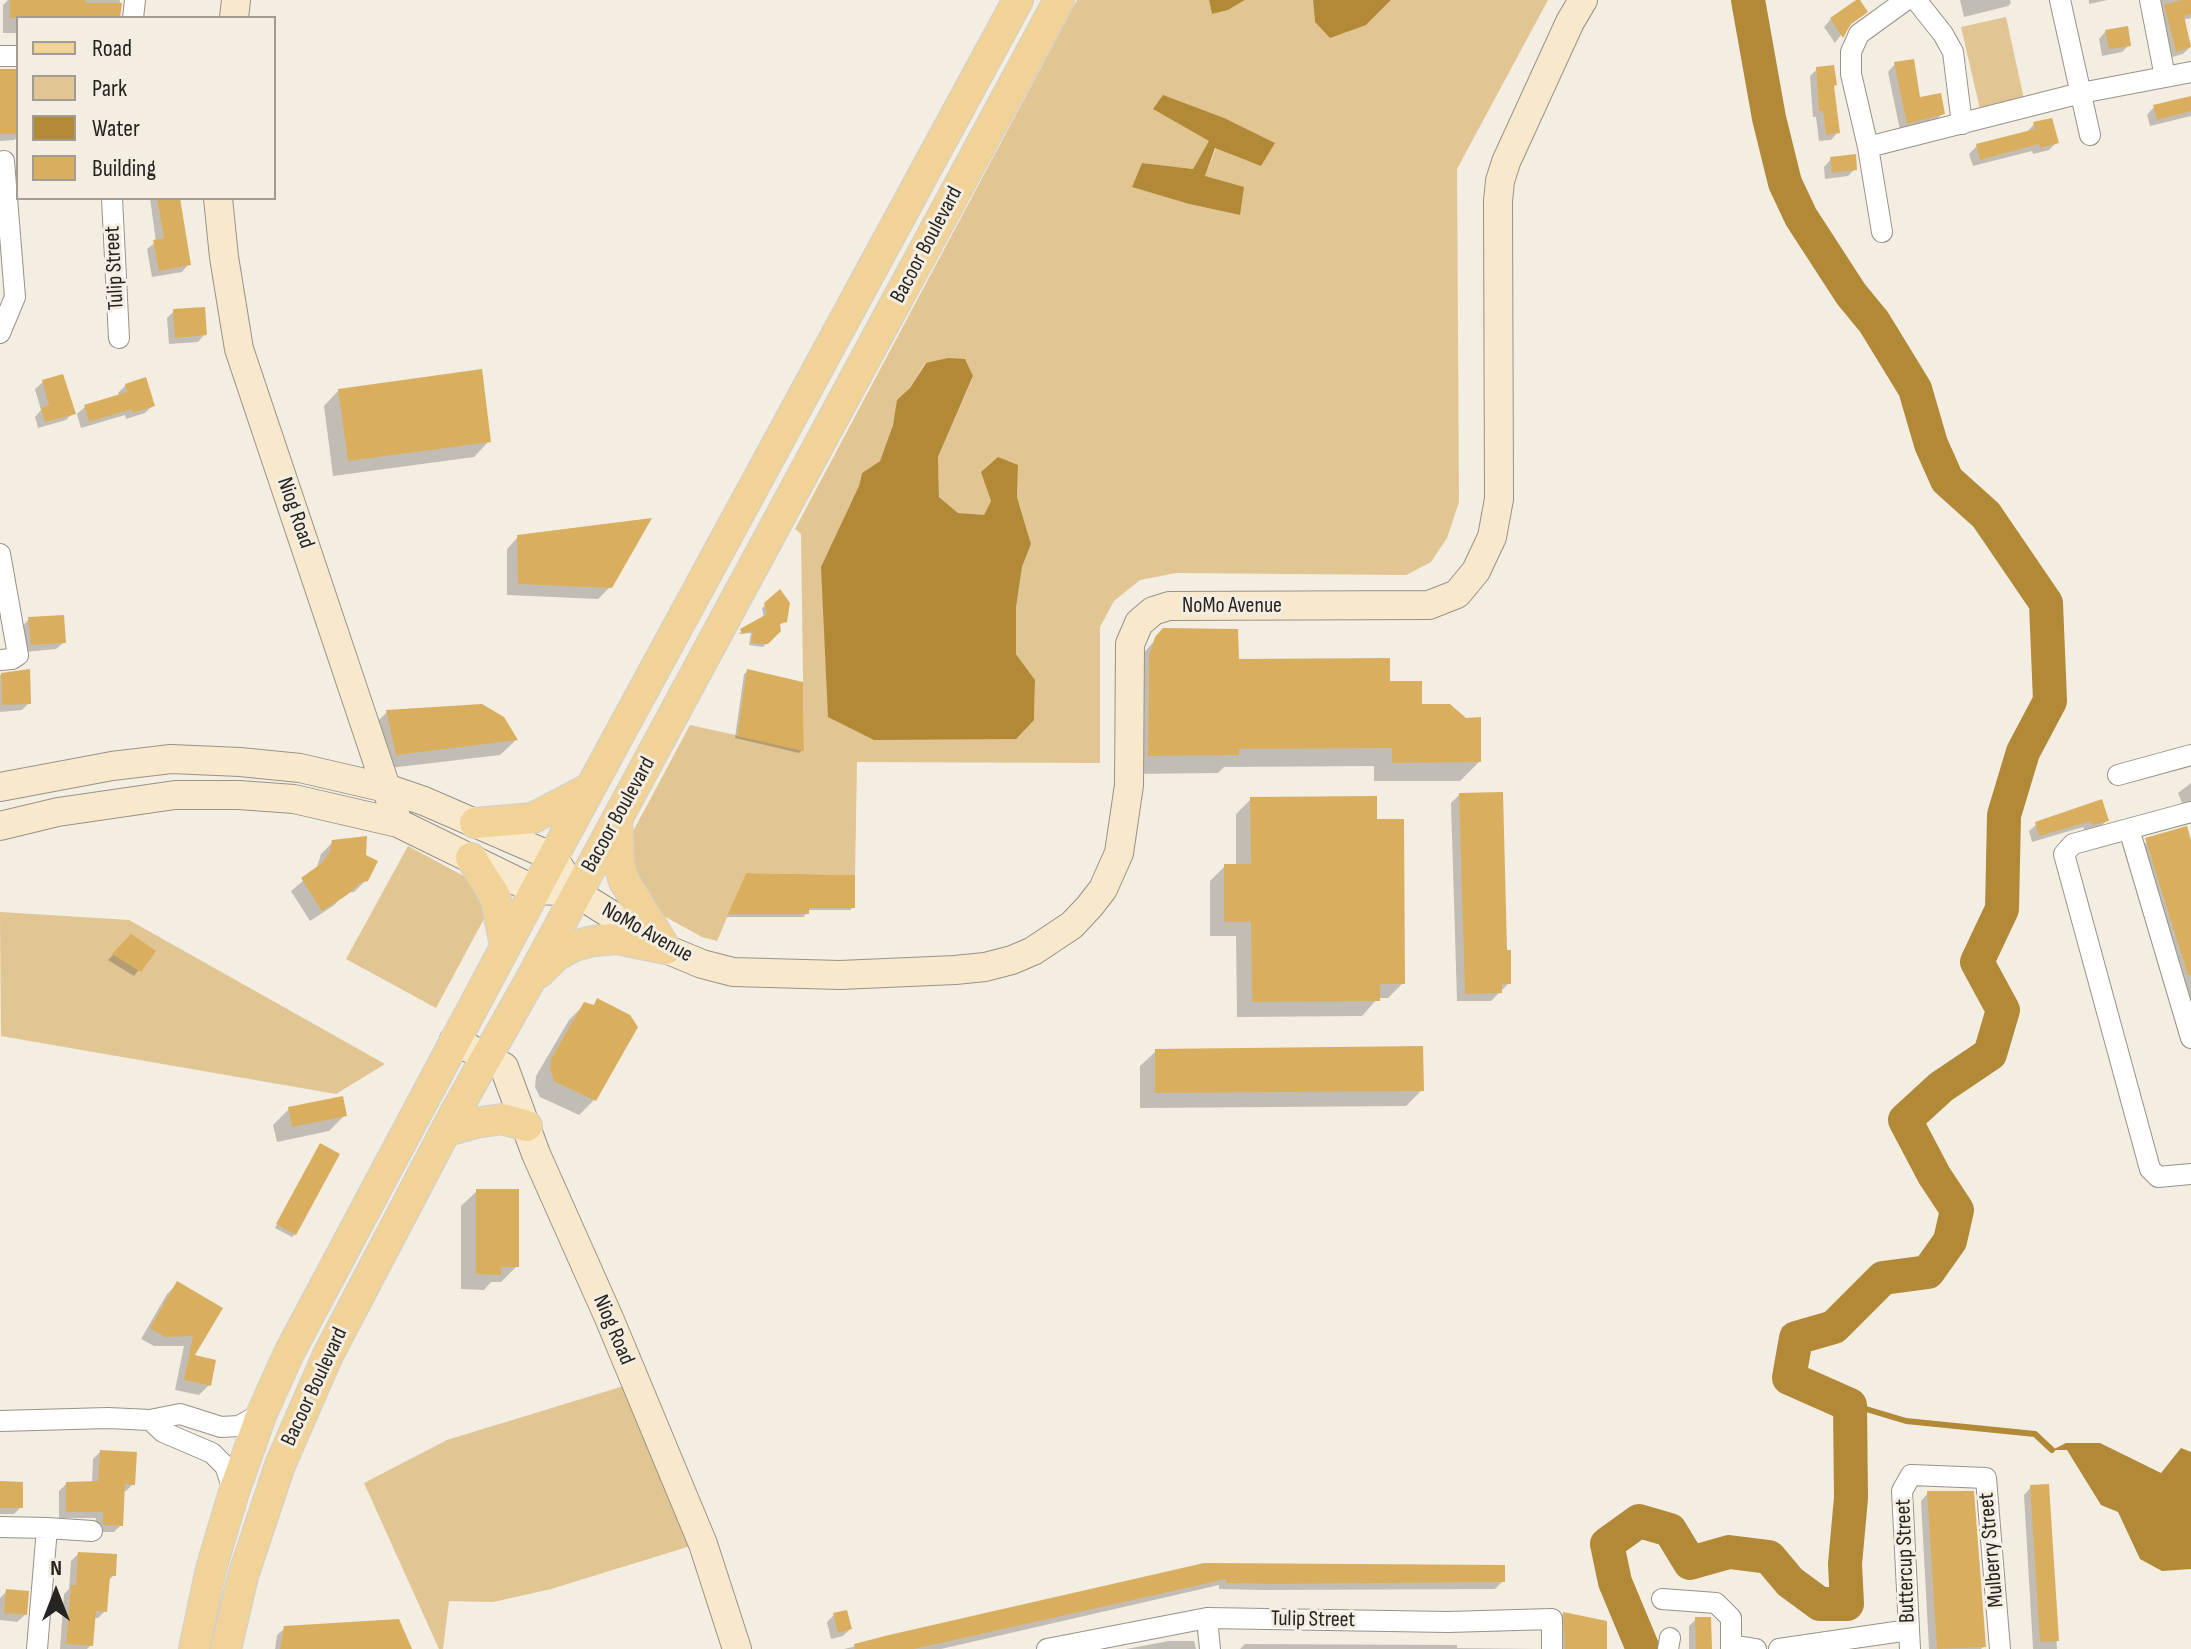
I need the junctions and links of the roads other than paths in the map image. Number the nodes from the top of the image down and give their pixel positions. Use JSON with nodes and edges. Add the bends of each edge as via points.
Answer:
{"nodes":[{"id":1,"x":1018,"y":0,"type":"edge"},
{"id":2,"x":1059,"y":0,"type":"edge"},
{"id":3,"x":1583,"y":0,"type":"edge"},
{"id":4,"x":1906,"y":0,"type":"edge"},
{"id":5,"x":1916,"y":0,"type":"edge"},
{"id":6,"x":2060,"y":0,"type":"edge"},
{"id":7,"x":2150,"y":0,"type":"edge"},
{"id":8,"x":2191,"y":72,"type":"edge"},
{"id":9,"x":2165,"y":77,"type":"junction"},
{"id":10,"x":2081,"y":93,"type":"junction"},
{"id":11,"x":1962,"y":124,"type":"junction"},
{"id":12,"x":2090,"y":135,"type":"dead end"},
{"id":13,"x":1868,"y":147,"type":"junction"},
{"id":14,"x":7,"y":161,"type":"edge"},
{"id":15,"x":112,"y":200,"type":"edge"},
{"id":16,"x":218,"y":200,"type":"edge"},
{"id":17,"x":1882,"y":232,"type":"dead end"},
{"id":18,"x":0,"y":332,"type":"edge"},
{"id":19,"x":119,"y":338,"type":"dead end"},
{"id":20,"x":0,"y":554,"type":"edge"},
{"id":21,"x":0,"y":660,"type":"edge"},
{"id":22,"x":2191,"y":755,"type":"edge"},
{"id":23,"x":2118,"y":775,"type":"dead end"},
{"id":24,"x":0,"y":787,"type":"edge"},
{"id":25,"x":386,"y":788,"type":"junction"},
{"id":26,"x":590,"y":788,"type":"junction"},
{"id":27,"x":2191,"y":812,"type":"edge"},
{"id":28,"x":617,"y":820,"type":"junction"},
{"id":29,"x":398,"y":823,"type":"junction"},
{"id":30,"x":475,"y":823,"type":"junction"},
{"id":31,"x":0,"y":826,"type":"edge"},
{"id":32,"x":2129,"y":829,"type":"junction"},
{"id":33,"x":553,"y":857,"type":"junction"},
{"id":34,"x":471,"y":858,"type":"junction"},
{"id":35,"x":535,"y":890,"type":"junction"},
{"id":36,"x":575,"y":892,"type":"junction"},
{"id":37,"x":505,"y":945,"type":"junction"},
{"id":38,"x":666,"y":949,"type":"junction"},
{"id":39,"x":527,"y":986,"type":"junction"},
{"id":40,"x":2191,"y":1038,"type":"edge"},
{"id":41,"x":454,"y":1040,"type":"junction"},
{"id":42,"x":486,"y":1057,"type":"junction"},
{"id":43,"x":527,"y":1126,"type":"junction"},
{"id":44,"x":447,"y":1131,"type":"junction"},
{"id":45,"x":2191,"y":1174,"type":"edge"},
{"id":46,"x":262,"y":1413,"type":"junction"},
{"id":47,"x":150,"y":1420,"type":"junction"},
{"id":48,"x":0,"y":1421,"type":"edge"},
{"id":49,"x":1911,"y":1475,"type":"joint"},
{"id":50,"x":234,"y":1492,"type":"junction"},
{"id":51,"x":0,"y":1527,"type":"edge"},
{"id":52,"x":47,"y":1528,"type":"junction"},
{"id":53,"x":92,"y":1531,"type":"dead end"},
{"id":54,"x":205,"y":1595,"type":"junction"},
{"id":55,"x":1662,"y":1599,"type":"dead end"},
{"id":56,"x":237,"y":1601,"type":"junction"},
{"id":57,"x":1207,"y":1618,"type":"junction"},
{"id":58,"x":1910,"y":1640,"type":"edge"},
{"id":59,"x":1731,"y":1647,"type":"edge"},
{"id":60,"x":37,"y":1649,"type":"edge"},
{"id":61,"x":194,"y":1649,"type":"edge"},
{"id":62,"x":226,"y":1649,"type":"edge"},
{"id":63,"x":737,"y":1649,"type":"edge"},
{"id":64,"x":1047,"y":1649,"type":"edge"},
{"id":65,"x":1210,"y":1649,"type":"edge"},
{"id":66,"x":1552,"y":1649,"type":"edge"},
{"id":67,"x":1756,"y":1649,"type":"edge"},
{"id":68,"x":1779,"y":1649,"type":"edge"},
{"id":69,"x":2000,"y":1649,"type":"edge"}],
"edges":[{"from":1,"to":26,"type":"main road","name":"Bacoor Boulevard"},
{"from":2,"to":28,"type":"main road","name":"Bacoor Boulevard"},
{"from":3,"to":38,"type":"street","name":"NoMo Avenue","via":[[1500,181],[1499,499],[1492,537],[1476,571],[1457,594],[1429,605],[1169,606],[1153,611],[1139,623],[1130,644],[1129,785],[1119,853],[1089,907],[1053,939],[1022,955],[955,970],[766,975],[702,964]]},
{"from":4,"to":13,"type":"street","via":[[1859,34],[1851,52]]},
{"from":5,"to":11,"type":"street","via":[[1953,52]]},
{"from":6,"to":10,"type":"street"},
{"from":7,"to":9,"type":"street"},
{"from":8,"to":9,"type":"street"},
{"from":9,"to":10,"type":"street"},
{"from":10,"to":11,"type":"street"},
{"from":10,"to":12,"type":"street"},
{"from":11,"to":13,"type":"street"},
{"from":13,"to":17,"type":"street"},
{"from":14,"to":18,"type":"street","via":[[15,297]]},
{"from":15,"to":19,"type":"street","name":"Tulip Street"},
{"from":16,"to":25,"type":"street","name":"Niog Road","via":[[239,349]]},
{"from":20,"to":21,"type":"street","via":[[18,655]]},
{"from":22,"to":23,"type":"street"},
{"from":24,"to":25,"type":"street","via":[[171,759],[300,768]]},
{"from":25,"to":29,"type":"street","name":"Niog Road"},
{"from":25,"to":30,"type":"street"},
{"from":26,"to":30,"type":"main road","via":[[533,818]]},
{"from":26,"to":33,"type":"main road","name":"Bacoor Boulevard"},
{"from":27,"to":32,"type":"street"},
{"from":28,"to":36,"type":"main road","name":"Bacoor Boulevard"},
{"from":28,"to":38,"type":"main road","via":[[624,881]]},
{"from":29,"to":31,"type":"street","name":"NoMo Avenue","via":[[294,799],[175,795]]},
{"from":29,"to":34,"type":"street","name":"NoMo Avenue"},
{"from":30,"to":33,"type":"street"},
{"from":32,"to":40,"type":"street"},
{"from":32,"to":45,"type":"street","via":[[2067,848],[2064,861],[2150,1169],[2158,1177]]},
{"from":33,"to":35,"type":"main road","name":"Bacoor Boulevard"},
{"from":33,"to":36,"type":"street","name":"NoMo Avenue"},
{"from":34,"to":35,"type":"street","name":"NoMo Avenue"},
{"from":34,"to":37,"type":"main road","via":[[495,896]]},
{"from":35,"to":36,"type":"street","name":"NoMo Avenue"},
{"from":35,"to":37,"type":"main road","name":"Bacoor Boulevard"},
{"from":36,"to":38,"type":"street","name":"NoMo Avenue"},
{"from":36,"to":39,"type":"main road","name":"Bacoor Boulevard"},
{"from":37,"to":41,"type":"main road","name":"Bacoor Boulevard"},
{"from":38,"to":39,"type":"main road","via":[[617,939],[584,943],[556,956]]},
{"from":39,"to":42,"type":"main road","name":"Bacoor Boulevard"},
{"from":41,"to":42,"type":"street","name":"Niog Road"},
{"from":41,"to":46,"type":"main road","name":"Bacoor Boulevard","via":[[323,1285]]},
{"from":42,"to":43,"type":"street","name":"Niog Road","via":[[504,1067]]},
{"from":42,"to":44,"type":"main road","name":"Bacoor Boulevard"},
{"from":43,"to":44,"type":"main road","via":[[502,1119]]},
{"from":43,"to":63,"type":"street","name":"Niog Road","via":[[703,1544]]},
{"from":44,"to":56,"type":"main road","name":"Bacoor Boulevard","via":[[293,1432]]},
{"from":46,"to":47,"type":"street","via":[[239,1426],[221,1427],[180,1414]]},
{"from":46,"to":50,"type":"main road","name":"Bacoor Boulevard"},
{"from":47,"to":48,"type":"street"},
{"from":47,"to":50,"type":"street","via":[[212,1453],[225,1466]]},
{"from":49,"to":58,"type":"street","name":"Buttercup Street","via":[[1902,1491]]},
{"from":49,"to":69,"type":"street","name":"Mulberry Street","via":[[1986,1478]]},
{"from":50,"to":54,"type":"main road","name":"Bacoor Boulevard"},
{"from":51,"to":52,"type":"street"},
{"from":52,"to":53,"type":"street"},
{"from":52,"to":60,"type":"street"},
{"from":54,"to":56,"type":"main road"},
{"from":54,"to":61,"type":"main road","name":"Bacoor Boulevard"},
{"from":55,"to":59,"type":"street","via":[[1716,1603],[1731,1618]]},
{"from":56,"to":62,"type":"main road","name":"Bacoor Boulevard"},
{"from":57,"to":64,"type":"street","name":"Tulip Street"},
{"from":57,"to":65,"type":"street"},
{"from":57,"to":66,"type":"street","name":"Tulip Street","via":[[1552,1619]]},
{"from":58,"to":68,"type":"street"},
{"from":59,"to":67,"type":"street"}]}
